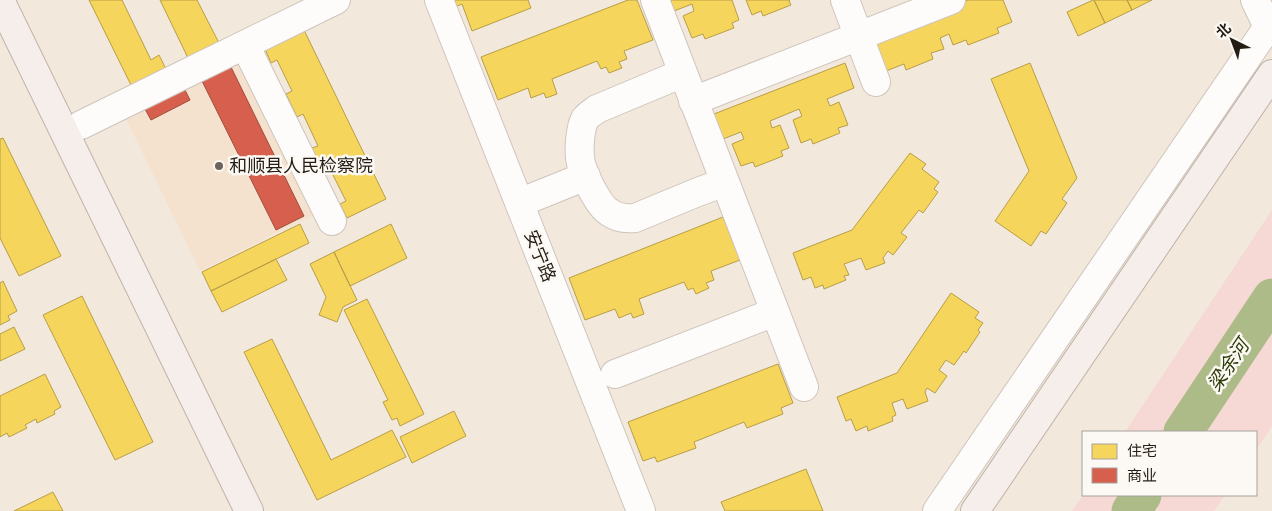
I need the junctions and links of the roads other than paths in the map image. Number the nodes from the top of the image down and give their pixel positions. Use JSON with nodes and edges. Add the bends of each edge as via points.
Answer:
{"nodes":[{"id":1,"x":0,"y":0,"type":"edge"},
{"id":2,"x":20,"y":0,"type":"edge"},
{"id":3,"x":336,"y":0,"type":"edge"},
{"id":4,"x":439,"y":0,"type":"edge"},
{"id":5,"x":655,"y":0,"type":"edge"},
{"id":6,"x":845,"y":0,"type":"edge"},
{"id":7,"x":951,"y":0,"type":"edge"},
{"id":8,"x":1255,"y":0,"type":"edge"},
{"id":9,"x":1270,"y":24,"type":"edge"},
{"id":10,"x":859,"y":36,"type":"junction"},
{"id":11,"x":245,"y":45,"type":"junction"},
{"id":12,"x":683,"y":73,"type":"junction"},
{"id":13,"x":1272,"y":74,"type":"edge"},
{"id":14,"x":876,"y":82,"type":"dead end"},
{"id":15,"x":693,"y":101,"type":"junction"},
{"id":16,"x":81,"y":125,"type":"junction"},
{"id":17,"x":586,"y":176,"type":"junction"},
{"id":18,"x":725,"y":182,"type":"junction"},
{"id":19,"x":519,"y":203,"type":"junction"},
{"id":20,"x":332,"y":221,"type":"dead end"},
{"id":21,"x":775,"y":312,"type":"junction"},
{"id":22,"x":615,"y":374,"type":"dead end"},
{"id":23,"x":804,"y":387,"type":"dead end"},
{"id":24,"x":249,"y":511,"type":"edge"},
{"id":25,"x":269,"y":511,"type":"edge"},
{"id":26,"x":641,"y":511,"type":"edge"},
{"id":27,"x":937,"y":511,"type":"edge"},
{"id":28,"x":975,"y":511,"type":"edge"}],
"edges":[{"from":1,"to":24,"type":"main road"},
{"from":2,"to":16,"type":"main road"},
{"from":3,"to":11,"type":"street"},
{"from":4,"to":19,"type":"street","name":"安宁路"},
{"from":5,"to":12,"type":"street"},
{"from":6,"to":10,"type":"street"},
{"from":7,"to":10,"type":"street"},
{"from":8,"to":9,"type":"street"},
{"from":9,"to":27,"type":"street"},
{"from":10,"to":14,"type":"street"},
{"from":10,"to":15,"type":"street"},
{"from":11,"to":16,"type":"street"},
{"from":11,"to":20,"type":"street"},
{"from":12,"to":15,"type":"street"},
{"from":12,"to":17,"type":"street","via":[[597,109],[586,119],[580,142],[580,160]]},
{"from":13,"to":28,"type":"main road"},
{"from":15,"to":18,"type":"street"},
{"from":16,"to":25,"type":"main road"},
{"from":17,"to":18,"type":"street","via":[[598,201],[608,212],[628,219]]},
{"from":17,"to":19,"type":"street"},
{"from":18,"to":21,"type":"street"},
{"from":19,"to":26,"type":"street","name":"安宁路"},
{"from":21,"to":22,"type":"street"},
{"from":21,"to":23,"type":"street"}]}
